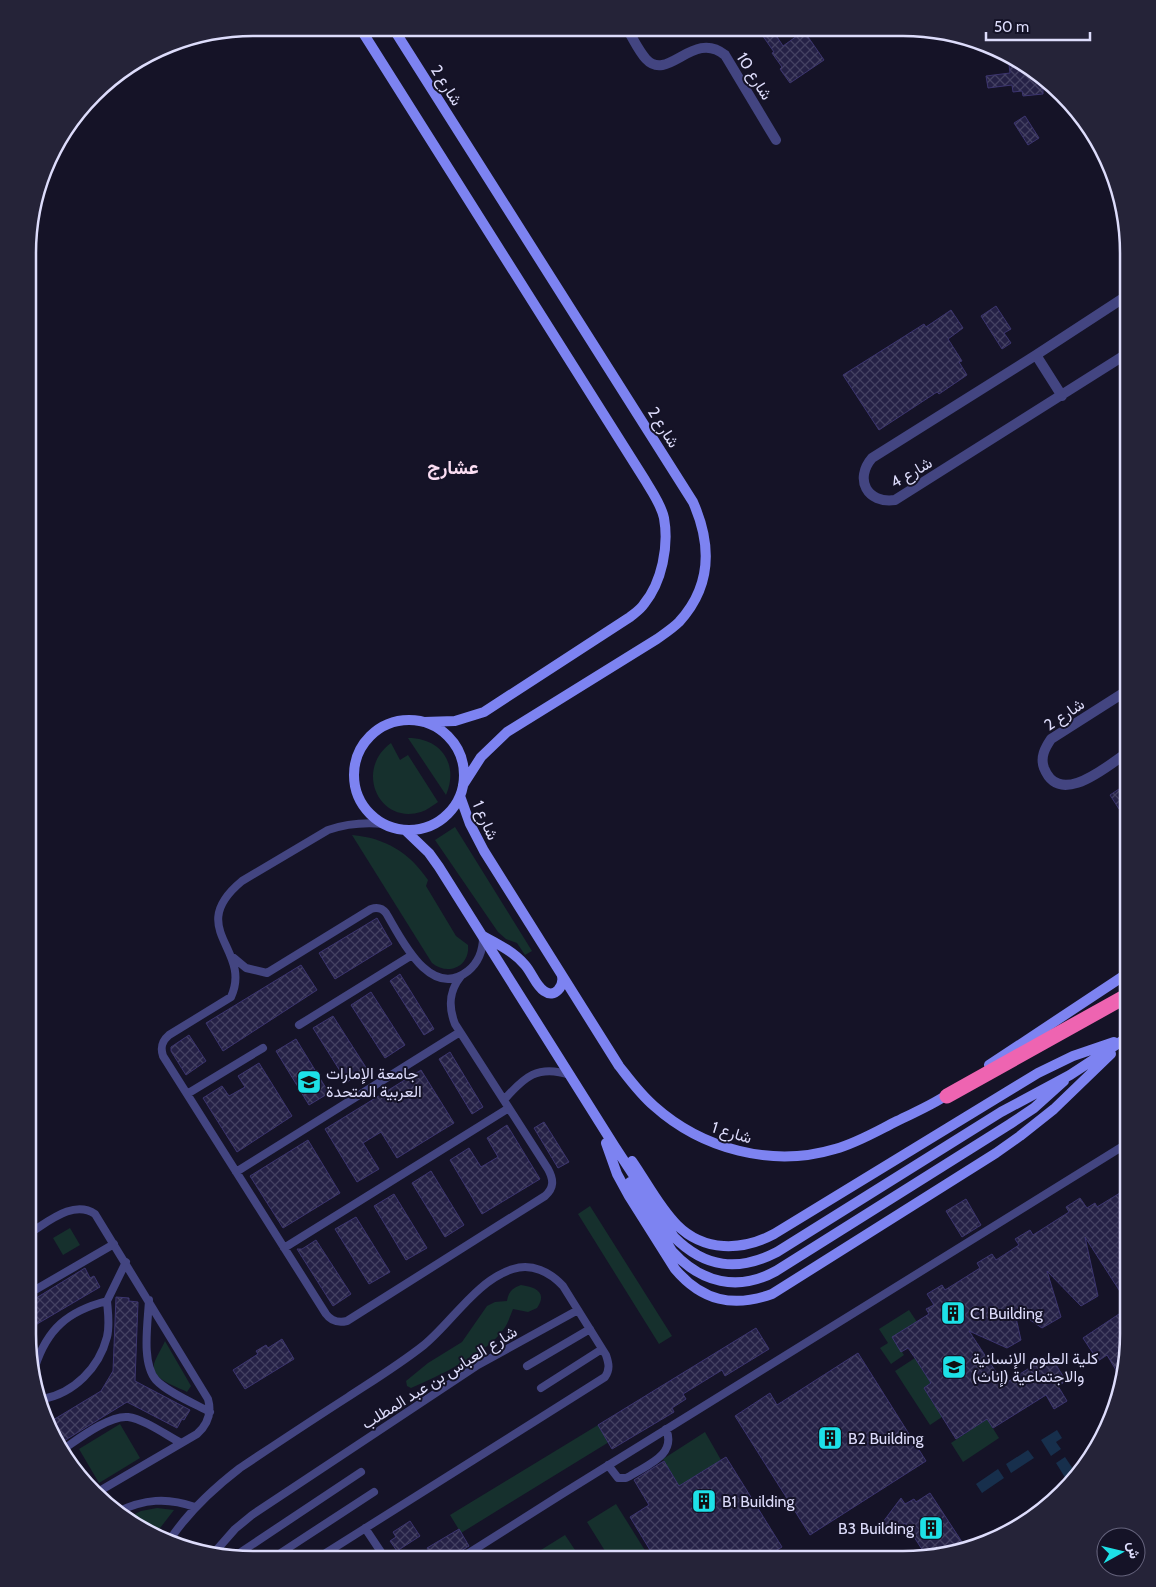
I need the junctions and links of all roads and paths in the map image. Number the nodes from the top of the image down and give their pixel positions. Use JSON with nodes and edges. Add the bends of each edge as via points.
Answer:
{"nodes":[{"id":1,"x":365,"y":36,"type":"edge"},
{"id":2,"x":398,"y":36,"type":"edge"},
{"id":3,"x":631,"y":36,"type":"edge"},
{"id":4,"x":776,"y":140,"type":"dead end"},
{"id":5,"x":1120,"y":300,"type":"edge"},
{"id":6,"x":1036,"y":355,"type":"junction"},
{"id":7,"x":1120,"y":358,"type":"edge"},
{"id":8,"x":1062,"y":396,"type":"junction"},
{"id":9,"x":1120,"y":695,"type":"edge"},
{"id":10,"x":424,"y":722,"type":"junction"},
{"id":11,"x":1120,"y":757,"type":"edge"},
{"id":12,"x":463,"y":785,"type":"junction"},
{"id":13,"x":460,"y":796,"type":"junction"},
{"id":14,"x":383,"y":824,"type":"junction"},
{"id":15,"x":405,"y":830,"type":"junction"},
{"id":16,"x":483,"y":935,"type":"junction"},
{"id":17,"x":231,"y":955,"type":"junction"},
{"id":18,"x":412,"y":955,"type":"junction"},
{"id":19,"x":561,"y":974,"type":"junction"},
{"id":20,"x":461,"y":976,"type":"junction"},
{"id":21,"x":1120,"y":978,"type":"edge"},
{"id":22,"x":1120,"y":999,"type":"edge"},
{"id":23,"x":299,"y":1024,"type":"dead end"},
{"id":24,"x":460,"y":1032,"type":"junction"},
{"id":25,"x":1120,"y":1040,"type":"edge"},
{"id":26,"x":1120,"y":1042,"type":"edge"},
{"id":27,"x":1120,"y":1045,"type":"edge"},
{"id":28,"x":263,"y":1048,"type":"dead end"},
{"id":29,"x":1070,"y":1075,"type":"junction"},
{"id":30,"x":571,"y":1076,"type":"junction"},
{"id":31,"x":187,"y":1094,"type":"junction"},
{"id":32,"x":946,"y":1096,"type":"junction"},
{"id":33,"x":504,"y":1100,"type":"junction"},
{"id":34,"x":509,"y":1108,"type":"junction"},
{"id":35,"x":591,"y":1109,"type":"junction"},
{"id":36,"x":606,"y":1143,"type":"junction"},
{"id":37,"x":1120,"y":1148,"type":"edge"},
{"id":38,"x":236,"y":1172,"type":"junction"},
{"id":39,"x":36,"y":1229,"type":"edge"},
{"id":40,"x":114,"y":1244,"type":"junction"},
{"id":41,"x":284,"y":1248,"type":"junction"},
{"id":42,"x":126,"y":1262,"type":"junction"},
{"id":43,"x":36,"y":1289,"type":"edge"},
{"id":44,"x":148,"y":1300,"type":"junction"},
{"id":45,"x":107,"y":1301,"type":"junction"},
{"id":46,"x":578,"y":1310,"type":"junction"},
{"id":47,"x":590,"y":1329,"type":"junction"},
{"id":48,"x":602,"y":1350,"type":"junction"},
{"id":49,"x":38,"y":1359,"type":"edge"},
{"id":50,"x":527,"y":1366,"type":"dead end"},
{"id":51,"x":541,"y":1388,"type":"dead end"},
{"id":52,"x":46,"y":1399,"type":"edge"},
{"id":53,"x":210,"y":1412,"type":"junction"},
{"id":54,"x":666,"y":1430,"type":"junction"},
{"id":55,"x":181,"y":1443,"type":"junction"},
{"id":56,"x":68,"y":1446,"type":"edge"},
{"id":57,"x":608,"y":1465,"type":"junction"},
{"id":58,"x":361,"y":1472,"type":"dead end"},
{"id":59,"x":102,"y":1489,"type":"edge"},
{"id":60,"x":374,"y":1492,"type":"dead end"},
{"id":61,"x":195,"y":1507,"type":"junction"},
{"id":62,"x":125,"y":1509,"type":"edge"},
{"id":63,"x":365,"y":1528,"type":"junction"},
{"id":64,"x":172,"y":1535,"type":"edge"},
{"id":65,"x":219,"y":1548,"type":"edge"},
{"id":66,"x":244,"y":1550,"type":"edge"},
{"id":67,"x":284,"y":1551,"type":"edge"},
{"id":68,"x":329,"y":1551,"type":"edge"},
{"id":69,"x":380,"y":1551,"type":"edge"},
{"id":70,"x":472,"y":1551,"type":"edge"}],
"edges":[{"from":1,"to":10,"type":"street","via":[[645,480],[664,518],[661,569],[644,604],[630,617],[484,712],[455,721]]},
{"from":2,"to":12,"type":"street","name":"شارع 2","via":[[693,502],[702,522],[706,550],[701,586],[677,624],[507,732],[481,757]]},
{"from":3,"to":4,"type":"street","name":"شارع 10","via":[[646,59],[656,64],[667,64],[698,48],[719,50]]},
{"from":5,"to":6,"type":"street","name":"شارع 4"},
{"from":6,"to":8,"type":"street"},
{"from":6,"to":8,"type":"street","name":"شارع 4","via":[[872,458],[863,472],[866,489],[878,500],[895,500]]},
{"from":7,"to":8,"type":"street","name":"شارع 4"},
{"from":9,"to":11,"type":"street","name":"شارع 2","via":[[1051,739],[1043,755],[1043,764],[1052,779],[1068,786],[1085,780]]},
{"from":10,"to":12,"type":"street","via":[[452,741],[462,762]]},
{"from":10,"to":14,"type":"street","via":[[400,721],[383,727],[368,739],[358,756],[354,775],[358,795],[368,812]]},
{"from":12,"to":13,"type":"street"},
{"from":13,"to":15,"type":"street","via":[[450,812],[434,824]]},
{"from":13,"to":19,"type":"street","name":"شارع 1","via":[[484,851]]},
{"from":14,"to":15,"type":"street"},
{"from":14,"to":17,"type":"lane","via":[[355,823],[328,830],[233,888],[223,901],[219,914],[222,938]]},
{"from":15,"to":16,"type":"street","via":[[434,860]]},
{"from":16,"to":19,"type":"street","via":[[512,953],[546,993],[559,990],[563,982]]},
{"from":16,"to":20,"type":"lane","via":[[480,956]]},
{"from":16,"to":30,"type":"street"},
{"from":17,"to":18,"type":"lane","via":[[246,968],[267,973],[376,908],[386,913]]},
{"from":17,"to":31,"type":"lane","via":[[236,980],[231,997],[169,1035],[161,1047],[163,1056]]},
{"from":18,"to":20,"type":"lane","via":[[424,969],[437,977]]},
{"from":18,"to":23,"type":"lane"},
{"from":19,"to":32,"type":"street","name":"شارع 1","via":[[635,1087],[674,1122],[697,1136],[735,1150],[795,1156],[835,1149],[858,1141]]},
{"from":20,"to":24,"type":"lane","via":[[451,994],[450,1004]]},
{"from":21,"to":32,"type":"street","name":"شارع 1"},
{"from":22,"to":32,"type":"highway"},
{"from":24,"to":33,"type":"lane"},
{"from":24,"to":38,"type":"lane"},
{"from":25,"to":35,"type":"street","via":[[1073,1056],[1038,1073],[774,1234],[747,1246],[703,1242],[677,1225]]},
{"from":26,"to":29,"type":"street"},
{"from":27,"to":36,"type":"street","via":[[1054,1109],[996,1153],[772,1294],[753,1300],[719,1299],[700,1292],[684,1280],[629,1196]]},
{"from":28,"to":31,"type":"lane"},
{"from":29,"to":35,"type":"street","via":[[1001,1112],[777,1252],[746,1264],[712,1262],[685,1248],[674,1237]]},
{"from":29,"to":36,"type":"street","via":[[1034,1108],[763,1279],[749,1283],[708,1277],[680,1259]]},
{"from":30,"to":33,"type":"lane","via":[[559,1071],[533,1074]]},
{"from":30,"to":35,"type":"street"},
{"from":31,"to":38,"type":"lane"},
{"from":33,"to":34,"type":"lane"},
{"from":34,"to":41,"type":"lane"},
{"from":34,"to":41,"type":"lane","via":[[551,1175],[553,1181],[549,1192],[347,1321],[337,1322],[329,1318]]},
{"from":35,"to":36,"type":"street"},
{"from":37,"to":54,"type":"lane"},
{"from":38,"to":41,"type":"lane"},
{"from":39,"to":40,"type":"lane","via":[[72,1209],[84,1208],[95,1214]]},
{"from":40,"to":42,"type":"lane"},
{"from":40,"to":43,"type":"lane"},
{"from":42,"to":44,"type":"lane"},
{"from":42,"to":45,"type":"lane"},
{"from":44,"to":53,"type":"lane","via":[[206,1393]]},
{"from":44,"to":53,"type":"lane","via":[[147,1360],[151,1373],[160,1383]]},
{"from":45,"to":49,"type":"lane","via":[[74,1313],[60,1323],[48,1336]]},
{"from":45,"to":52,"type":"lane","via":[[107,1336],[93,1368],[67,1391]]},
{"from":46,"to":47,"type":"lane"},
{"from":46,"to":61,"type":"lane","name":"شارع العباس بن عبد المطلب","via":[[563,1286],[550,1274],[532,1268],[505,1272],[472,1296],[418,1349],[240,1468]]},
{"from":46,"to":65,"type":"lane","name":"شارع العباس بن عبد المطلب","via":[[478,1365],[261,1510],[235,1529]]},
{"from":47,"to":48,"type":"lane"},
{"from":47,"to":50,"type":"lane"},
{"from":48,"to":51,"type":"lane"},
{"from":48,"to":63,"type":"lane","via":[[609,1364],[605,1377]]},
{"from":53,"to":55,"type":"lane","via":[[202,1430]]},
{"from":54,"to":57,"type":"lane"},
{"from":54,"to":57,"type":"lane","via":[[669,1442],[665,1453],[630,1476],[618,1478]]},
{"from":55,"to":56,"type":"lane","via":[[133,1418],[122,1417],[111,1420]]},
{"from":55,"to":59,"type":"lane"},
{"from":57,"to":70,"type":"lane"},
{"from":58,"to":66,"type":"lane"},
{"from":60,"to":67,"type":"lane"},
{"from":61,"to":62,"type":"lane","via":[[182,1502],[154,1500]]},
{"from":61,"to":64,"type":"lane","name":"شارع العباس بن عبد المطلب"},
{"from":63,"to":68,"type":"lane"},
{"from":63,"to":69,"type":"lane"}]}
